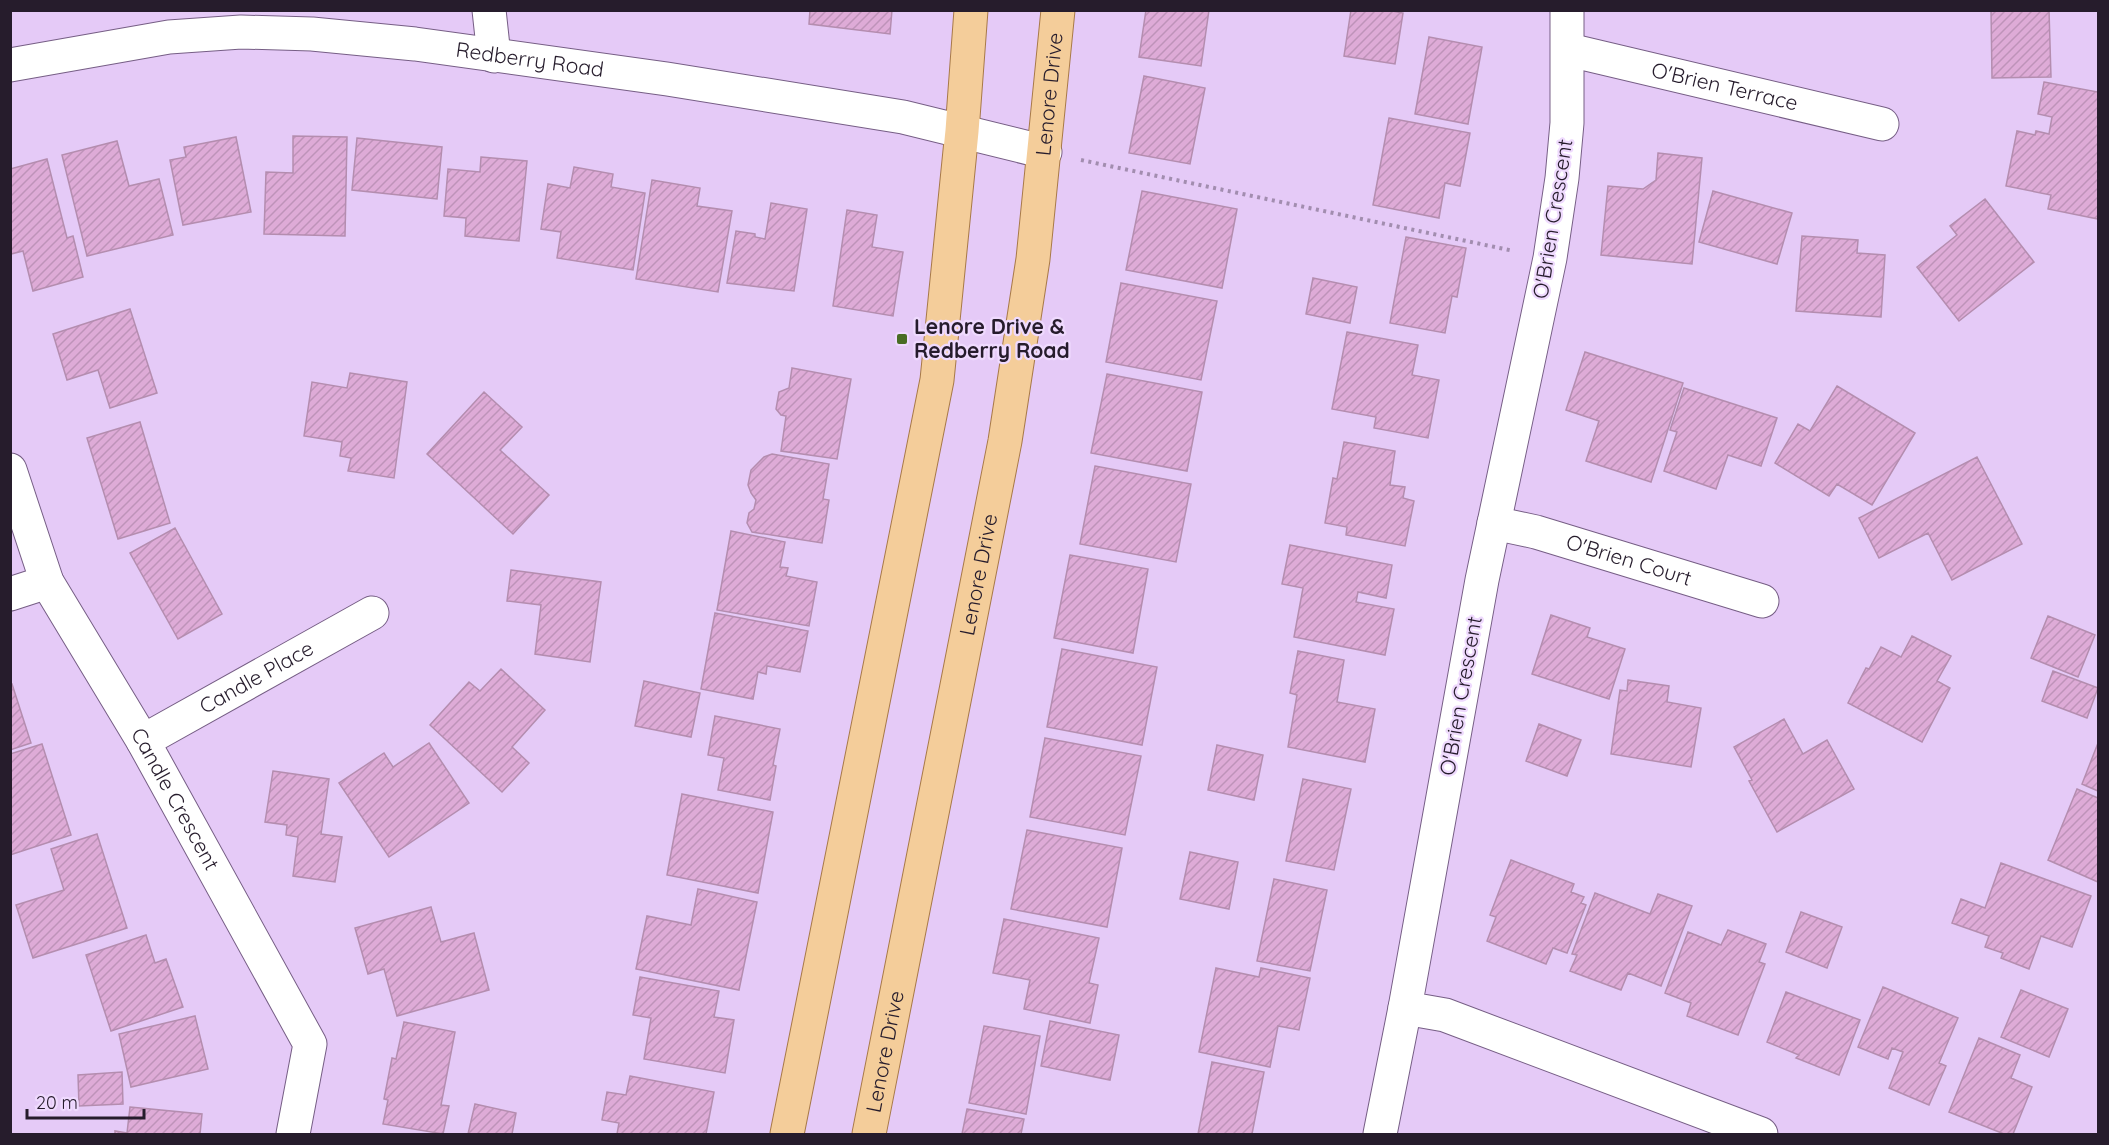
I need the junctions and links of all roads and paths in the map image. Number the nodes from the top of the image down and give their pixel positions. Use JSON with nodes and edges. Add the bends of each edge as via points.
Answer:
{"nodes":[{"id":1,"x":489,"y":10,"type":"edge"},
{"id":2,"x":971,"y":10,"type":"edge"},
{"id":3,"x":1058,"y":10,"type":"edge"},
{"id":4,"x":1567,"y":10,"type":"edge"},
{"id":5,"x":1569,"y":50,"type":"junction"},
{"id":6,"x":494,"y":56,"type":"junction"},
{"id":7,"x":10,"y":65,"type":"edge"},
{"id":8,"x":1882,"y":124,"type":"dead end"},
{"id":9,"x":962,"y":131,"type":"junction"},
{"id":10,"x":1045,"y":152,"type":"junction"},
{"id":11,"x":1087,"y":161,"type":"dead end"},
{"id":12,"x":1512,"y":251,"type":"dead end"},
{"id":13,"x":10,"y":470,"type":"edge"},
{"id":14,"x":1494,"y":523,"type":"junction"},
{"id":15,"x":47,"y":582,"type":"junction"},
{"id":16,"x":10,"y":594,"type":"edge"},
{"id":17,"x":1762,"y":601,"type":"dead end"},
{"id":18,"x":372,"y":613,"type":"dead end"},
{"id":19,"x":142,"y":741,"type":"junction"},
{"id":20,"x":1405,"y":1008,"type":"junction"},
{"id":21,"x":293,"y":1134,"type":"edge"},
{"id":22,"x":787,"y":1134,"type":"edge"},
{"id":23,"x":869,"y":1134,"type":"edge"},
{"id":24,"x":1380,"y":1134,"type":"edge"},
{"id":25,"x":1761,"y":1134,"type":"edge"}],
"edges":[{"from":1,"to":6,"type":"street"},
{"from":2,"to":9,"type":"main road"},
{"from":3,"to":10,"type":"main road","name":"Lenore Drive"},
{"from":4,"to":5,"type":"street","name":"O'Brien Crescent"},
{"from":5,"to":8,"type":"street","name":"O'Brien Terrace"},
{"from":5,"to":14,"type":"street","name":"O'Brien Crescent","via":[[1568,123],[1550,258]]},
{"from":6,"to":7,"type":"street","name":"Redberry Road","via":[[399,42],[241,32],[169,37]]},
{"from":6,"to":9,"type":"street","name":"Redberry Road","via":[[667,79],[903,117]]},
{"from":9,"to":10,"type":"street","name":"Redberry Road"},
{"from":9,"to":22,"type":"main road","via":[[937,380]]},
{"from":10,"to":23,"type":"main road","name":"Lenore Drive","via":[[1005,441]]},
{"from":11,"to":12,"type":"path"},
{"from":13,"to":15,"type":"street","name":"Candle Crescent"},
{"from":14,"to":17,"type":"street","name":"O'Brien Court","via":[[1536,532]]},
{"from":14,"to":20,"type":"street","name":"O'Brien Crescent"},
{"from":15,"to":16,"type":"street"},
{"from":15,"to":19,"type":"street","name":"Candle Crescent"},
{"from":18,"to":19,"type":"street","name":"Candle Place"},
{"from":19,"to":21,"type":"street","name":"Candle Crescent","via":[[310,1044]]},
{"from":20,"to":24,"type":"street","name":"O'Brien Crescent"},
{"from":20,"to":25,"type":"street","via":[[1445,1015]]}]}
